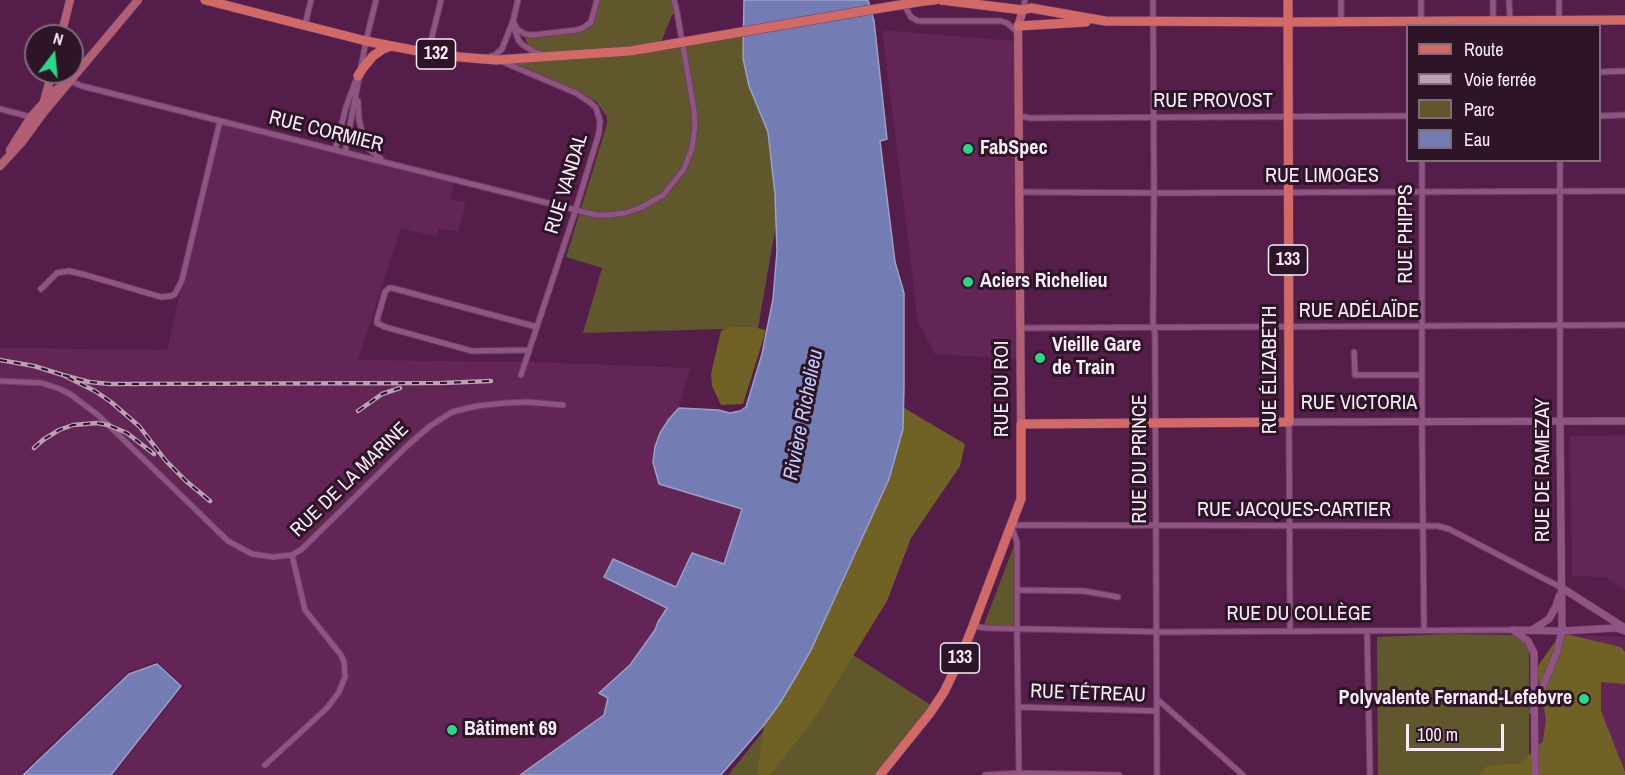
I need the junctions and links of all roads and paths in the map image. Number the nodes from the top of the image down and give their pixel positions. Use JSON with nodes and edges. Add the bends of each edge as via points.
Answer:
{"nodes":[{"id":1,"x":70,"y":0,"type":"edge"},
{"id":2,"x":138,"y":0,"type":"edge"},
{"id":3,"x":204,"y":0,"type":"edge"},
{"id":4,"x":311,"y":0,"type":"edge"},
{"id":5,"x":376,"y":0,"type":"edge"},
{"id":6,"x":441,"y":0,"type":"edge"},
{"id":7,"x":518,"y":0,"type":"edge"},
{"id":8,"x":597,"y":0,"type":"edge"},
{"id":9,"x":674,"y":0,"type":"edge"},
{"id":10,"x":935,"y":0,"type":"edge"},
{"id":11,"x":941,"y":0,"type":"edge"},
{"id":12,"x":1153,"y":0,"type":"edge"},
{"id":13,"x":1288,"y":0,"type":"edge"},
{"id":14,"x":1341,"y":0,"type":"edge"},
{"id":15,"x":1421,"y":0,"type":"edge"},
{"id":16,"x":1493,"y":0,"type":"edge"},
{"id":17,"x":1509,"y":0,"type":"edge"},
{"id":18,"x":1559,"y":0,"type":"edge"},
{"id":19,"x":924,"y":1,"type":"edge"},
{"id":20,"x":1024,"y":5,"type":"edge"},
{"id":21,"x":907,"y":10,"type":"dead end"},
{"id":22,"x":1093,"y":19,"type":"junction"},
{"id":23,"x":1493,"y":20,"type":"junction"},
{"id":24,"x":1510,"y":20,"type":"junction"},
{"id":25,"x":1625,"y":20,"type":"edge"},
{"id":26,"x":513,"y":21,"type":"junction"},
{"id":27,"x":1153,"y":21,"type":"junction"},
{"id":28,"x":1288,"y":22,"type":"junction"},
{"id":29,"x":1341,"y":22,"type":"junction"},
{"id":30,"x":1421,"y":23,"type":"edge"},
{"id":31,"x":1559,"y":23,"type":"edge"},
{"id":32,"x":64,"y":24,"type":"edge"},
{"id":33,"x":305,"y":25,"type":"junction"},
{"id":34,"x":1018,"y":29,"type":"junction"},
{"id":35,"x":366,"y":41,"type":"junction"},
{"id":36,"x":391,"y":46,"type":"junction"},
{"id":37,"x":428,"y":53,"type":"junction"},
{"id":38,"x":553,"y":56,"type":"junction"},
{"id":39,"x":481,"y":59,"type":"junction"},
{"id":40,"x":496,"y":60,"type":"junction"},
{"id":41,"x":84,"y":66,"type":"edge"},
{"id":42,"x":1625,"y":71,"type":"edge"},
{"id":43,"x":1601,"y":72,"type":"edge"},
{"id":44,"x":358,"y":76,"type":"junction"},
{"id":45,"x":49,"y":84,"type":"edge"},
{"id":46,"x":61,"y":84,"type":"edge"},
{"id":47,"x":64,"y":84,"type":"edge"},
{"id":48,"x":80,"y":84,"type":"edge"},
{"id":49,"x":44,"y":102,"type":"junction"},
{"id":50,"x":0,"y":109,"type":"edge"},
{"id":51,"x":1625,"y":115,"type":"edge"},
{"id":52,"x":1019,"y":116,"type":"junction"},
{"id":53,"x":1406,"y":116,"type":"edge"},
{"id":54,"x":1601,"y":116,"type":"edge"},
{"id":55,"x":31,"y":117,"type":"junction"},
{"id":56,"x":1154,"y":117,"type":"junction"},
{"id":57,"x":1289,"y":117,"type":"junction"},
{"id":58,"x":220,"y":121,"type":"junction"},
{"id":59,"x":335,"y":150,"type":"junction"},
{"id":60,"x":345,"y":152,"type":"junction"},
{"id":61,"x":384,"y":162,"type":"junction"},
{"id":62,"x":1422,"y":162,"type":"edge"},
{"id":63,"x":1560,"y":162,"type":"edge"},
{"id":64,"x":2,"y":163,"type":"edge"},
{"id":65,"x":1625,"y":191,"type":"edge"},
{"id":66,"x":1019,"y":192,"type":"junction"},
{"id":67,"x":1422,"y":192,"type":"junction"},
{"id":68,"x":1560,"y":192,"type":"junction"},
{"id":69,"x":1154,"y":193,"type":"junction"},
{"id":70,"x":1288,"y":193,"type":"junction"},
{"id":71,"x":575,"y":209,"type":"junction"},
{"id":72,"x":41,"y":289,"type":"dead end"},
{"id":73,"x":1561,"y":325,"type":"junction"},
{"id":74,"x":1625,"y":325,"type":"edge"},
{"id":75,"x":537,"y":327,"type":"junction"},
{"id":76,"x":1153,"y":327,"type":"junction"},
{"id":77,"x":1289,"y":327,"type":"junction"},
{"id":78,"x":1422,"y":327,"type":"junction"},
{"id":79,"x":1020,"y":328,"type":"junction"},
{"id":80,"x":529,"y":350,"type":"junction"},
{"id":81,"x":1354,"y":352,"type":"dead end"},
{"id":82,"x":521,"y":375,"type":"dead end"},
{"id":83,"x":1422,"y":375,"type":"junction"},
{"id":84,"x":0,"y":381,"type":"edge"},
{"id":85,"x":563,"y":405,"type":"dead end"},
{"id":86,"x":1560,"y":421,"type":"junction"},
{"id":87,"x":1625,"y":421,"type":"edge"},
{"id":88,"x":1289,"y":422,"type":"junction"},
{"id":89,"x":1423,"y":422,"type":"junction"},
{"id":90,"x":1155,"y":423,"type":"junction"},
{"id":91,"x":1021,"y":424,"type":"junction"},
{"id":92,"x":1011,"y":525,"type":"junction"},
{"id":93,"x":1156,"y":526,"type":"junction"},
{"id":94,"x":1424,"y":526,"type":"junction"},
{"id":95,"x":1289,"y":527,"type":"junction"},
{"id":96,"x":292,"y":555,"type":"junction"},
{"id":97,"x":1562,"y":588,"type":"junction"},
{"id":98,"x":1017,"y":590,"type":"junction"},
{"id":99,"x":1118,"y":597,"type":"dead end"},
{"id":100,"x":973,"y":626,"type":"junction"},
{"id":101,"x":1017,"y":629,"type":"junction"},
{"id":102,"x":1513,"y":630,"type":"junction"},
{"id":103,"x":1625,"y":630,"type":"edge"},
{"id":104,"x":1157,"y":631,"type":"junction"},
{"id":105,"x":1290,"y":631,"type":"junction"},
{"id":106,"x":1367,"y":631,"type":"junction"},
{"id":107,"x":1424,"y":631,"type":"junction"},
{"id":108,"x":1529,"y":631,"type":"junction"},
{"id":109,"x":1562,"y":631,"type":"junction"},
{"id":110,"x":1157,"y":699,"type":"junction"},
{"id":111,"x":1018,"y":707,"type":"junction"},
{"id":112,"x":1157,"y":711,"type":"junction"},
{"id":113,"x":1533,"y":711,"type":"junction"},
{"id":114,"x":265,"y":765,"type":"dead end"},
{"id":115,"x":1019,"y":774,"type":"edge"},
{"id":116,"x":880,"y":775,"type":"edge"},
{"id":117,"x":985,"y":775,"type":"edge"},
{"id":118,"x":1119,"y":775,"type":"edge"},
{"id":119,"x":1157,"y":775,"type":"edge"},
{"id":120,"x":1243,"y":775,"type":"edge"},
{"id":121,"x":1370,"y":775,"type":"edge"},
{"id":122,"x":1535,"y":775,"type":"edge"}],
"edges":[{"from":1,"to":32,"type":"main road"},
{"from":2,"to":41,"type":"main road"},
{"from":3,"to":33,"type":"main road","number":"132"},
{"from":4,"to":33,"type":"street"},
{"from":5,"to":35,"type":"street"},
{"from":6,"to":37,"type":"street"},
{"from":7,"to":26,"type":"street"},
{"from":8,"to":26,"type":"street","via":[[591,22],[576,30],[525,34]]},
{"from":9,"to":71,"type":"street","name":"RUE CORMIER","via":[[695,126],[684,169],[663,195],[640,208],[608,215]]},
{"from":10,"to":19,"type":"main road","number":"132"},
{"from":11,"to":20,"type":"main road"},
{"from":12,"to":27,"type":"street","name":"RUE DU PRINCE"},
{"from":13,"to":28,"type":"main road","name":"RUE ÉLIZABETH","number":"133"},
{"from":14,"to":29,"type":"street"},
{"from":15,"to":30,"type":"street"},
{"from":16,"to":23,"type":"street"},
{"from":17,"to":24,"type":"street"},
{"from":18,"to":31,"type":"street"},
{"from":19,"to":38,"type":"main road","number":"132","bridge":true,"via":[[630,51]]},
{"from":20,"to":22,"type":"main road"},
{"from":20,"to":34,"type":"main road","name":"RUE DU ROI"},
{"from":21,"to":34,"type":"street","via":[[918,21],[1001,21]]},
{"from":22,"to":27,"type":"main road"},
{"from":22,"to":34,"type":"main road"},
{"from":23,"to":24,"type":"main road"},
{"from":23,"to":30,"type":"main road"},
{"from":24,"to":31,"type":"main road"},
{"from":25,"to":31,"type":"main road"},
{"from":26,"to":38,"type":"street","via":[[523,45],[538,54]]},
{"from":26,"to":39,"type":"street","via":[[502,50]]},
{"from":27,"to":28,"type":"main road"},
{"from":27,"to":56,"type":"street","name":"RUE DU PRINCE"},
{"from":28,"to":29,"type":"main road"},
{"from":28,"to":57,"type":"main road","name":"RUE ÉLIZABETH","number":"133"},
{"from":29,"to":30,"type":"main road"},
{"from":33,"to":35,"type":"main road","number":"132"},
{"from":34,"to":52,"type":"main road","name":"RUE DU ROI"},
{"from":35,"to":36,"type":"main road","number":"132"},
{"from":35,"to":44,"type":"street"},
{"from":36,"to":37,"type":"main road","number":"132"},
{"from":36,"to":44,"type":"main road","via":[[373,56]]},
{"from":37,"to":39,"type":"main road","number":"132"},
{"from":38,"to":40,"type":"main road","number":"132"},
{"from":39,"to":40,"type":"main road","number":"132"},
{"from":40,"to":71,"type":"street","name":"RUE VANDAL","via":[[576,93],[596,108],[599,133]]},
{"from":42,"to":43,"type":"street"},
{"from":44,"to":59,"type":"street"},
{"from":44,"to":60,"type":"street"},
{"from":44,"to":61,"type":"street","via":[[358,111],[364,140]]},
{"from":45,"to":49,"type":"main road"},
{"from":46,"to":49,"type":"main road"},
{"from":47,"to":64,"type":"main road"},
{"from":48,"to":58,"type":"street","name":"RUE CORMIER"},
{"from":49,"to":55,"type":"main road"},
{"from":50,"to":55,"type":"street"},
{"from":51,"to":54,"type":"street"},
{"from":52,"to":56,"type":"street","name":"RUE PROVOST"},
{"from":52,"to":66,"type":"main road","name":"RUE DU ROI"},
{"from":53,"to":57,"type":"street","name":"RUE PROVOST"},
{"from":55,"to":64,"type":"main road"},
{"from":56,"to":57,"type":"street","name":"RUE PROVOST"},
{"from":56,"to":69,"type":"street","name":"RUE DU PRINCE"},
{"from":57,"to":70,"type":"main road","name":"RUE ÉLIZABETH","number":"133"},
{"from":58,"to":59,"type":"street","name":"RUE CORMIER"},
{"from":58,"to":72,"type":"street","via":[[182,280],[175,294],[161,297],[69,272],[57,273]]},
{"from":59,"to":60,"type":"street","name":"RUE CORMIER"},
{"from":60,"to":61,"type":"street","name":"RUE CORMIER"},
{"from":61,"to":71,"type":"street","name":"RUE CORMIER"},
{"from":62,"to":67,"type":"street","name":"RUE PHIPPS"},
{"from":63,"to":68,"type":"street","name":"RUE DE RAMEZAY"},
{"from":65,"to":68,"type":"street","name":"RUE LIMOGES"},
{"from":66,"to":69,"type":"street","name":"RUE LIMOGES"},
{"from":66,"to":79,"type":"main road","name":"RUE DU ROI"},
{"from":67,"to":68,"type":"street","name":"RUE LIMOGES"},
{"from":67,"to":70,"type":"street","name":"RUE LIMOGES"},
{"from":67,"to":78,"type":"street","name":"RUE PHIPPS"},
{"from":68,"to":73,"type":"street","name":"RUE DE RAMEZAY"},
{"from":69,"to":70,"type":"street","name":"RUE LIMOGES"},
{"from":69,"to":76,"type":"street","name":"RUE DU PRINCE"},
{"from":70,"to":77,"type":"main road","name":"RUE ÉLIZABETH","number":"133"},
{"from":71,"to":75,"type":"street","name":"RUE VANDAL"},
{"from":73,"to":74,"type":"street","name":"RUE ADÉLAÏDE"},
{"from":73,"to":78,"type":"street","name":"RUE ADÉLAÏDE"},
{"from":73,"to":86,"type":"street","name":"RUE DE RAMEZAY"},
{"from":75,"to":80,"type":"street","name":"RUE VANDAL"},
{"from":75,"to":80,"type":"street","via":[[389,288],[385,292],[377,322],[385,327],[472,351]]},
{"from":76,"to":77,"type":"street","name":"RUE ADÉLAÏDE"},
{"from":76,"to":79,"type":"street","name":"RUE ADÉLAÏDE"},
{"from":76,"to":90,"type":"street","name":"RUE DU PRINCE"},
{"from":77,"to":78,"type":"street","name":"RUE ADÉLAÏDE"},
{"from":77,"to":88,"type":"main road","name":"RUE ÉLIZABETH","number":"133"},
{"from":78,"to":83,"type":"street","name":"RUE PHIPPS"},
{"from":79,"to":91,"type":"main road","name":"RUE DU ROI"},
{"from":80,"to":82,"type":"street","name":"RUE VANDAL"},
{"from":81,"to":83,"type":"street","via":[[1355,375]]},
{"from":83,"to":89,"type":"street","name":"RUE PHIPPS"},
{"from":84,"to":96,"type":"street","name":"RUE DE LA MARINE","via":[[42,383],[70,394],[98,415],[228,541],[252,554]]},
{"from":85,"to":96,"type":"street","name":"RUE DE LA MARINE","via":[[526,402],[477,406],[442,417]]},
{"from":86,"to":87,"type":"street","name":"RUE VICTORIA"},
{"from":86,"to":89,"type":"street","name":"RUE VICTORIA"},
{"from":86,"to":97,"type":"street","name":"RUE DE RAMEZAY"},
{"from":88,"to":89,"type":"street","name":"RUE VICTORIA"},
{"from":88,"to":90,"type":"main road","name":"RUE VICTORIA"},
{"from":88,"to":95,"type":"street","name":"RUE ÉLIZABETH"},
{"from":89,"to":94,"type":"street","name":"RUE PHIPPS"},
{"from":90,"to":91,"type":"main road","name":"RUE VICTORIA"},
{"from":90,"to":93,"type":"street","name":"RUE DU PRINCE"},
{"from":91,"to":92,"type":"main road","name":"RUE DU ROI","number":"133","via":[[1021,499]]},
{"from":92,"to":93,"type":"street","name":"RUE JACQUES-CARTIER"},
{"from":92,"to":98,"type":"street","via":[[1017,542]]},
{"from":92,"to":100,"type":"main road","number":"133"},
{"from":93,"to":95,"type":"street","name":"RUE JACQUES-CARTIER"},
{"from":93,"to":104,"type":"street","name":"RUE DU PRINCE"},
{"from":94,"to":95,"type":"street","name":"RUE JACQUES-CARTIER"},
{"from":94,"to":97,"type":"street","name":"RUE JACQUES-CARTIER","via":[[1449,529]]},
{"from":94,"to":107,"type":"street","name":"RUE PHIPPS"},
{"from":95,"to":105,"type":"street","name":"RUE ÉLIZABETH"},
{"from":96,"to":114,"type":"street","via":[[305,610],[341,655],[345,677],[327,708]]},
{"from":97,"to":103,"type":"street"},
{"from":97,"to":108,"type":"street","via":[[1549,619]]},
{"from":97,"to":109,"type":"street","name":"RUE DE RAMEZAY"},
{"from":98,"to":99,"type":"street","via":[[1083,591]]},
{"from":98,"to":101,"type":"street"},
{"from":100,"to":101,"type":"street","name":"RUE DU COLLÈGE"},
{"from":100,"to":116,"type":"main road","number":"133","via":[[941,697]]},
{"from":101,"to":104,"type":"street","name":"RUE DU COLLÈGE"},
{"from":101,"to":111,"type":"street"},
{"from":102,"to":107,"type":"street","name":"RUE DU COLLÈGE"},
{"from":102,"to":108,"type":"street","name":"RUE DU COLLÈGE"},
{"from":102,"to":113,"type":"street","via":[[1528,641],[1534,653]]},
{"from":103,"to":109,"type":"street","name":"RUE DU COLLÈGE"},
{"from":104,"to":105,"type":"street","name":"RUE DU COLLÈGE"},
{"from":104,"to":110,"type":"street","name":"RUE DU PRINCE"},
{"from":105,"to":106,"type":"street","name":"RUE DU COLLÈGE"},
{"from":106,"to":107,"type":"street","name":"RUE DU COLLÈGE"},
{"from":106,"to":121,"type":"street"},
{"from":108,"to":109,"type":"street","name":"RUE DU COLLÈGE"},
{"from":109,"to":113,"type":"street","name":"RUE DE RAMEZAY"},
{"from":110,"to":112,"type":"street","name":"RUE DU PRINCE"},
{"from":110,"to":120,"type":"street","name":"RUE TÉTREAU"},
{"from":111,"to":112,"type":"street","name":"RUE TÉTREAU"},
{"from":111,"to":115,"type":"street"},
{"from":112,"to":119,"type":"street","name":"RUE DU PRINCE"},
{"from":113,"to":122,"type":"street","name":"RUE DE RAMEZAY"},
{"from":115,"to":117,"type":"street"},
{"from":115,"to":118,"type":"street"}]}
